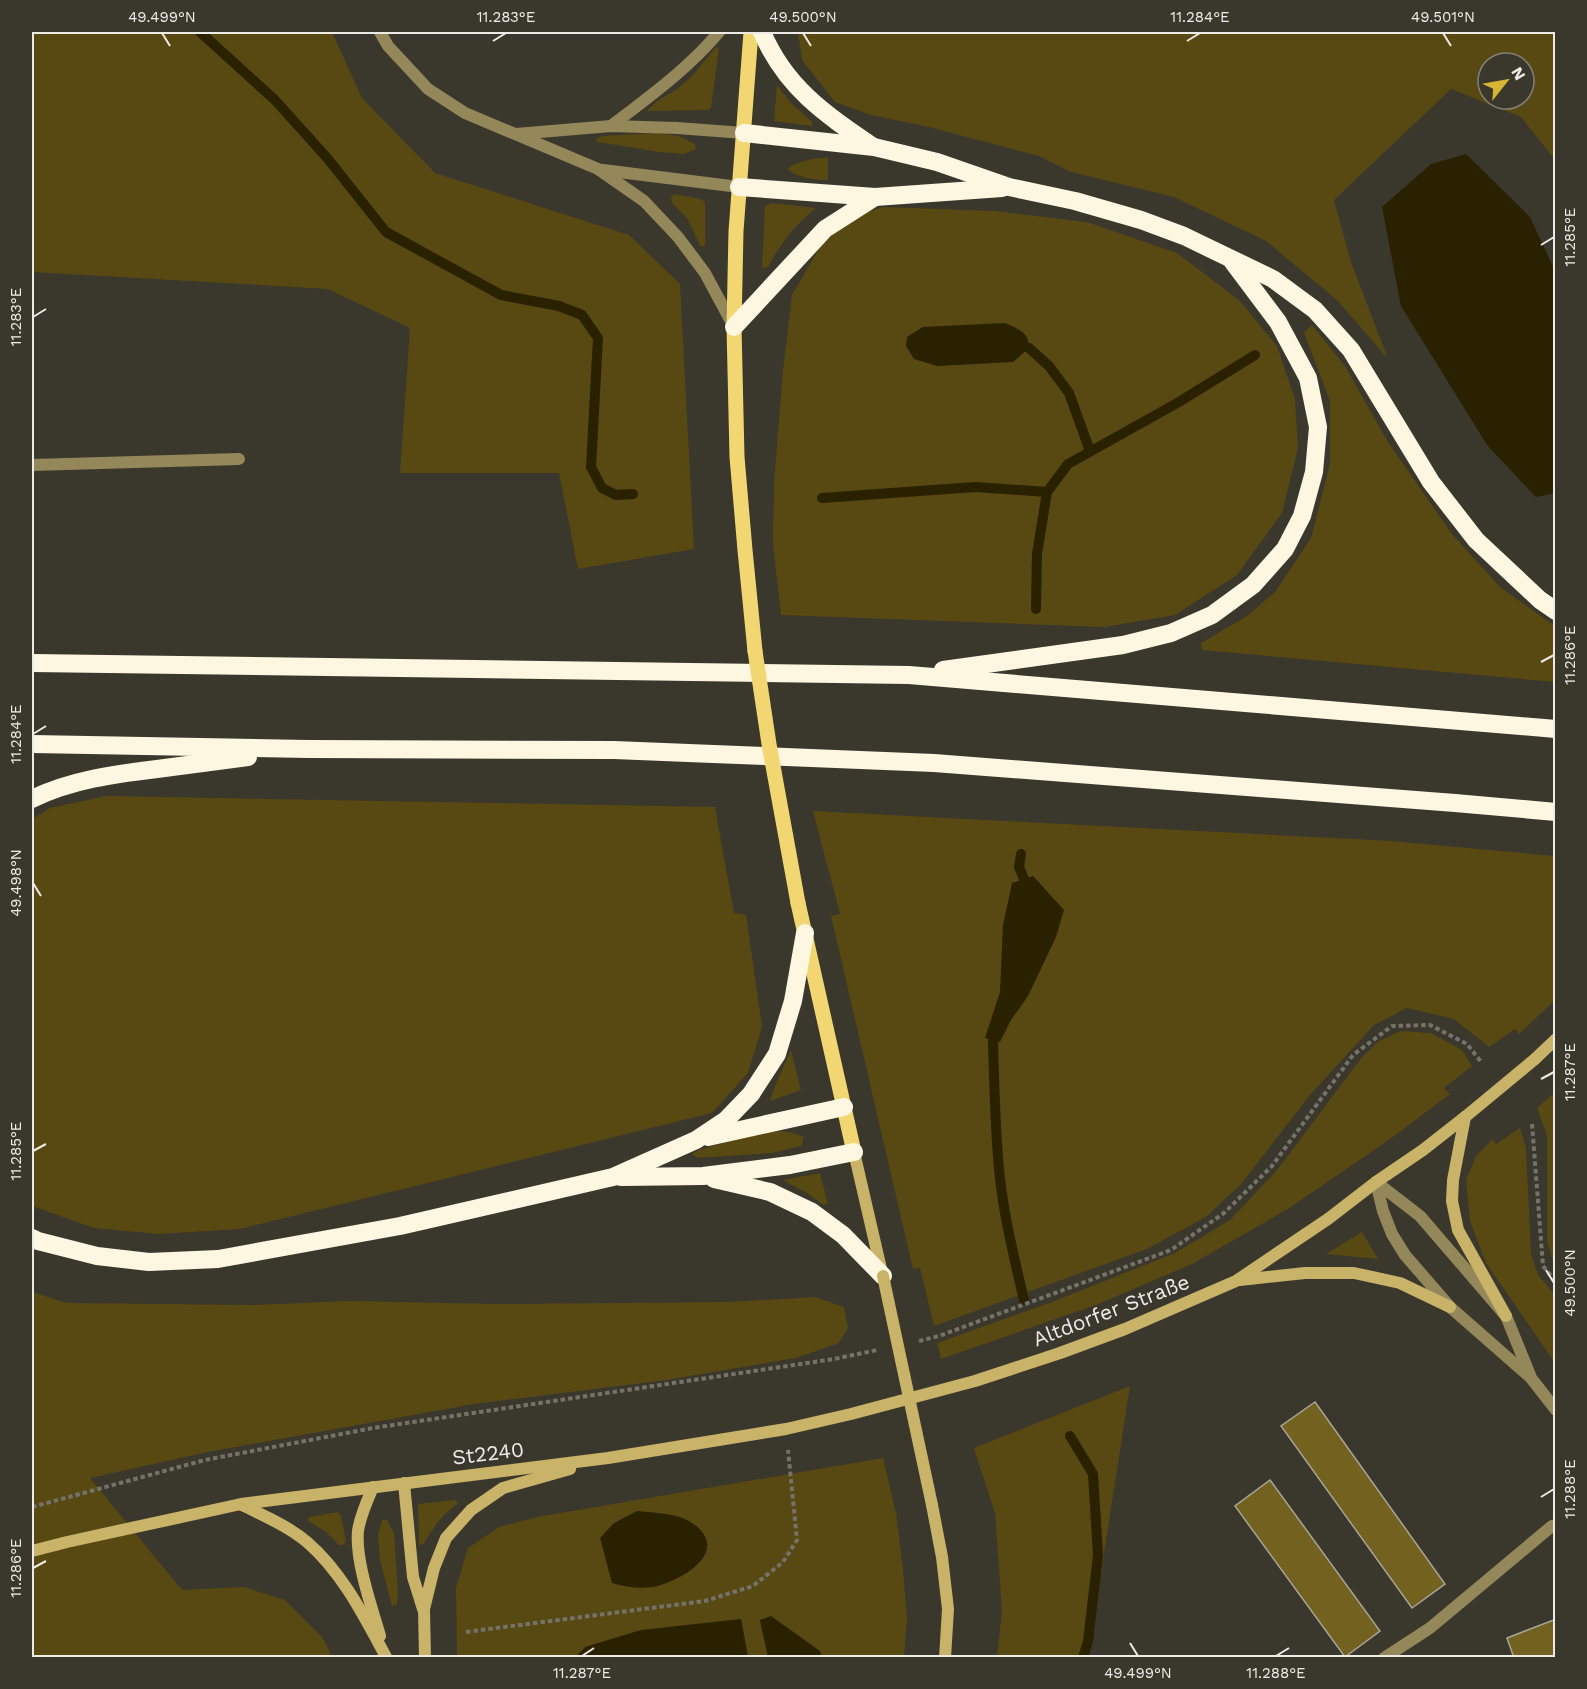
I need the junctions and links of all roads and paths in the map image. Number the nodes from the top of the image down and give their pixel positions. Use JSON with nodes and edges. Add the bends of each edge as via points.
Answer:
{"nodes":[{"id":1,"x":380,"y":32,"type":"edge"},
{"id":2,"x":719,"y":32,"type":"edge"},
{"id":3,"x":751,"y":32,"type":"edge"},
{"id":4,"x":762,"y":32,"type":"edge"},
{"id":5,"x":611,"y":126,"type":"junction"},
{"id":6,"x":744,"y":133,"type":"junction"},
{"id":7,"x":515,"y":134,"type":"junction"},
{"id":8,"x":874,"y":147,"type":"junction"},
{"id":9,"x":598,"y":169,"type":"junction"},
{"id":10,"x":739,"y":187,"type":"junction"},
{"id":11,"x":1010,"y":187,"type":"junction"},
{"id":12,"x":876,"y":198,"type":"junction"},
{"id":13,"x":1232,"y":260,"type":"junction"},
{"id":14,"x":734,"y":327,"type":"junction"},
{"id":15,"x":239,"y":459,"type":"dead end"},
{"id":16,"x":32,"y":465,"type":"edge"},
{"id":17,"x":1556,"y":611,"type":"edge"},
{"id":18,"x":32,"y":663,"type":"edge"},
{"id":19,"x":909,"y":675,"type":"junction"},
{"id":20,"x":1556,"y":729,"type":"edge"},
{"id":21,"x":32,"y":744,"type":"edge"},
{"id":22,"x":309,"y":749,"type":"junction"},
{"id":23,"x":32,"y":799,"type":"edge"},
{"id":24,"x":1556,"y":812,"type":"edge"},
{"id":25,"x":805,"y":933,"type":"junction"},
{"id":26,"x":1556,"y":1039,"type":"edge"},
{"id":27,"x":1482,"y":1063,"type":"dead end"},
{"id":28,"x":844,"y":1107,"type":"junction"},
{"id":29,"x":1465,"y":1117,"type":"junction"},
{"id":30,"x":1532,"y":1124,"type":"dead end"},
{"id":31,"x":696,"y":1140,"type":"junction"},
{"id":32,"x":854,"y":1152,"type":"junction"},
{"id":33,"x":703,"y":1176,"type":"junction"},
{"id":34,"x":613,"y":1177,"type":"junction"},
{"id":35,"x":1376,"y":1182,"type":"junction"},
{"id":36,"x":32,"y":1238,"type":"edge"},
{"id":37,"x":882,"y":1276,"type":"junction"},
{"id":38,"x":1236,"y":1281,"type":"junction"},
{"id":39,"x":1556,"y":1282,"type":"edge"},
{"id":40,"x":1450,"y":1307,"type":"junction"},
{"id":41,"x":1506,"y":1316,"type":"junction"},
{"id":42,"x":915,"y":1341,"type":"dead end"},
{"id":43,"x":880,"y":1349,"type":"dead end"},
{"id":44,"x":1531,"y":1378,"type":"junction"},
{"id":45,"x":1556,"y":1410,"type":"edge"},
{"id":46,"x":786,"y":1429,"type":"junction"},
{"id":47,"x":608,"y":1458,"type":"junction"},
{"id":48,"x":404,"y":1483,"type":"junction"},
{"id":49,"x":373,"y":1487,"type":"junction"},
{"id":50,"x":241,"y":1504,"type":"junction"},
{"id":51,"x":32,"y":1507,"type":"edge"},
{"id":52,"x":1556,"y":1525,"type":"edge"},
{"id":53,"x":32,"y":1551,"type":"edge"},
{"id":54,"x":423,"y":1609,"type":"junction"},
{"id":55,"x":466,"y":1632,"type":"dead end"},
{"id":56,"x":386,"y":1657,"type":"edge"},
{"id":57,"x":425,"y":1658,"type":"edge"},
{"id":58,"x":945,"y":1658,"type":"edge"},
{"id":59,"x":1384,"y":1658,"type":"edge"}],
"edges":[{"from":1,"to":7,"type":"street","via":[[428,89],[465,113]]},
{"from":2,"to":5,"type":"street","via":[[660,89]]},
{"from":3,"to":6,"type":"main road"},
{"from":4,"to":8,"type":"highway","via":[[790,80],[827,115]]},
{"from":5,"to":6,"type":"street"},
{"from":5,"to":7,"type":"street"},
{"from":6,"to":8,"type":"highway"},
{"from":6,"to":10,"type":"main road"},
{"from":7,"to":9,"type":"street"},
{"from":8,"to":11,"type":"highway","via":[[937,162]]},
{"from":9,"to":10,"type":"street"},
{"from":9,"to":14,"type":"street","via":[[644,201],[678,237],[705,273]]},
{"from":10,"to":12,"type":"highway"},
{"from":10,"to":14,"type":"main road"},
{"from":11,"to":12,"type":"highway"},
{"from":11,"to":13,"type":"highway","via":[[1141,220]]},
{"from":12,"to":14,"type":"highway","via":[[825,229]]},
{"from":13,"to":17,"type":"highway","via":[[1273,279],[1315,310],[1351,350],[1431,482],[1476,540]]},
{"from":13,"to":19,"type":"highway","via":[[1278,322],[1308,378],[1318,427],[1314,472],[1302,516],[1285,549],[1245,591],[1212,615],[1171,633],[1123,645]]},
{"from":14,"to":25,"type":"main road","bridge":true,"via":[[737,457],[755,651]]},
{"from":15,"to":16,"type":"street"},
{"from":18,"to":19,"type":"highway"},
{"from":19,"to":20,"type":"highway"},
{"from":21,"to":22,"type":"highway"},
{"from":22,"to":23,"type":"highway","via":[[91,779]]},
{"from":22,"to":24,"type":"highway","via":[[614,750],[934,763]]},
{"from":25,"to":28,"type":"main road"},
{"from":25,"to":31,"type":"highway","via":[[793,1001],[777,1054],[751,1094],[726,1120]]},
{"from":26,"to":29,"type":"main road","name":"Altdorfer Straße","bridge":true},
{"from":27,"to":42,"type":"path","via":[[1467,1044],[1430,1025],[1392,1026],[1353,1054],[1272,1166],[1224,1213],[1171,1250],[939,1336]]},
{"from":28,"to":31,"type":"highway"},
{"from":28,"to":32,"type":"main road"},
{"from":29,"to":35,"type":"main road","name":"Altdorfer Straße"},
{"from":29,"to":41,"type":"main road","via":[[1452,1201],[1458,1230]]},
{"from":30,"to":39,"type":"path","via":[[1543,1266]]},
{"from":31,"to":34,"type":"highway"},
{"from":32,"to":33,"type":"highway"},
{"from":32,"to":37,"type":"main road"},
{"from":33,"to":34,"type":"highway"},
{"from":33,"to":37,"type":"highway","via":[[770,1192],[812,1212],[843,1234]]},
{"from":34,"to":36,"type":"highway","via":[[400,1226],[218,1259],[149,1262],[97,1256]]},
{"from":35,"to":38,"type":"main road","name":"Altdorfer Straße"},
{"from":35,"to":40,"type":"street","via":[[1392,1234]]},
{"from":35,"to":41,"type":"street","via":[[1419,1216]]},
{"from":37,"to":58,"type":"main road","bridge":true,"via":[[942,1557],[948,1609]]},
{"from":38,"to":40,"type":"main road","via":[[1305,1273],[1354,1273],[1400,1283]]},
{"from":38,"to":46,"type":"main road","name":"Altdorfer Straße","via":[[1125,1329],[975,1381]]},
{"from":40,"to":44,"type":"street"},
{"from":41,"to":44,"type":"street"},
{"from":43,"to":51,"type":"path","via":[[373,1428],[205,1460]]},
{"from":44,"to":45,"type":"street"},
{"from":46,"to":47,"type":"main road","name":"Altdorfer Straße"},
{"from":46,"to":55,"type":"path","via":[[797,1540],[783,1562],[753,1586],[705,1601]]},
{"from":47,"to":48,"type":"main road","name":"St2240"},
{"from":47,"to":54,"type":"main road","via":[[503,1488],[471,1509],[446,1538]]},
{"from":48,"to":49,"type":"main road","name":"St2240"},
{"from":48,"to":54,"type":"main road","via":[[413,1577]]},
{"from":49,"to":50,"type":"main road","name":"St2240"},
{"from":49,"to":56,"type":"main road","via":[[358,1532],[360,1564]]},
{"from":50,"to":53,"type":"main road","name":"St2240"},
{"from":50,"to":56,"type":"main road","via":[[306,1541],[325,1560]]},
{"from":52,"to":59,"type":"street","via":[[1430,1628]]},
{"from":54,"to":57,"type":"main road"}]}
